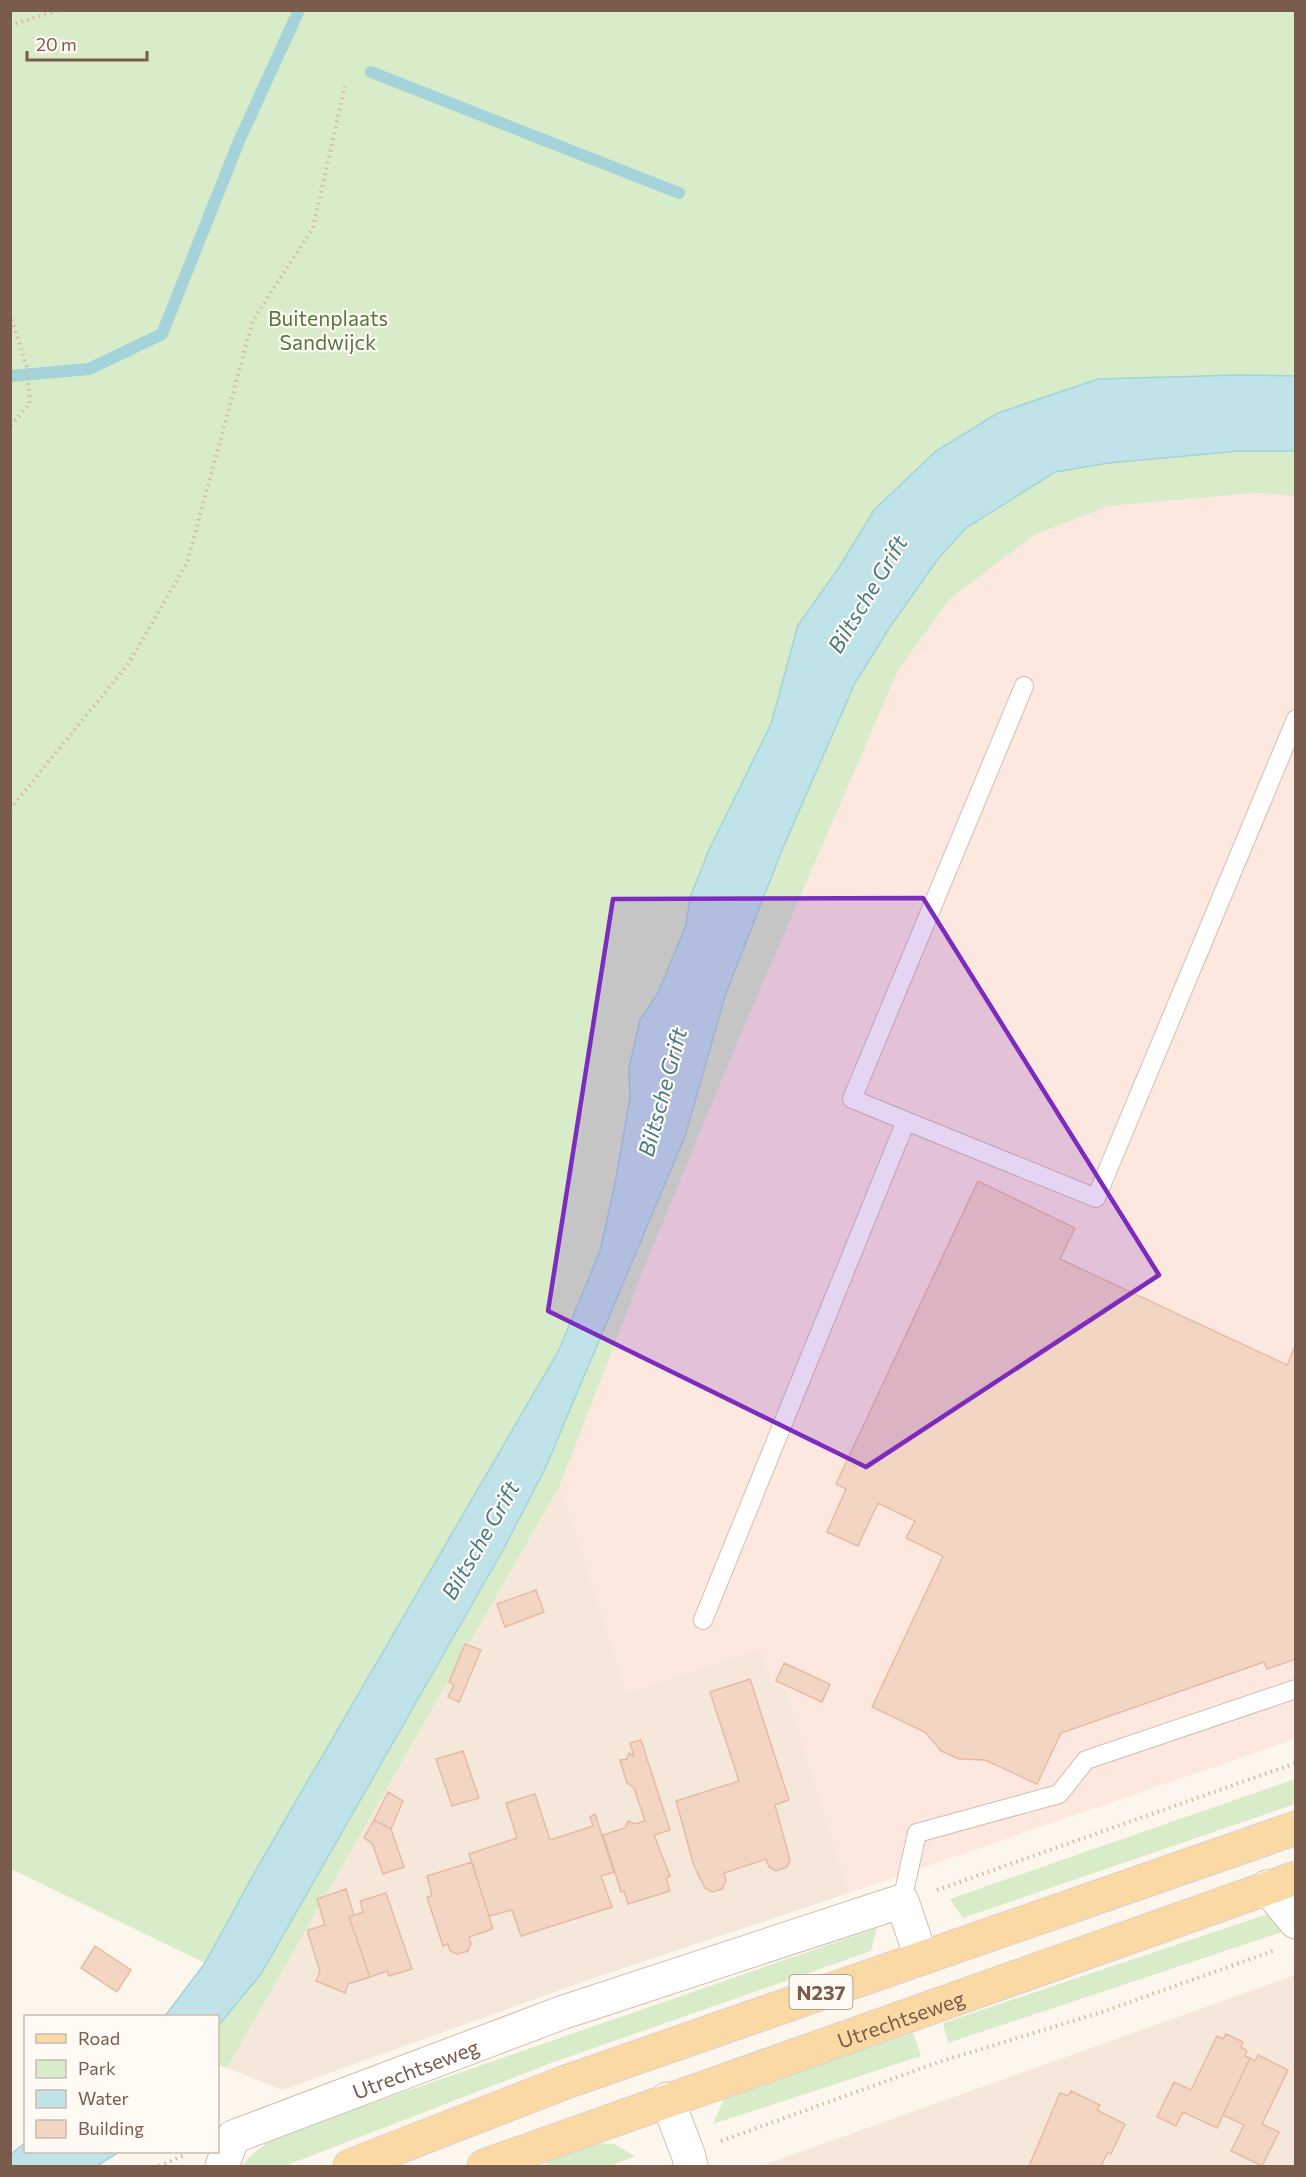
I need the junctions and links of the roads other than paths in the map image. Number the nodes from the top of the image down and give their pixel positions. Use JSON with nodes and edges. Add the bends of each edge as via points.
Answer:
{"nodes":[{"id":1,"x":1024,"y":686,"type":"dead end"},
{"id":2,"x":1296,"y":719,"type":"edge"},
{"id":3,"x":906,"y":1121,"type":"junction"},
{"id":4,"x":703,"y":1620,"type":"dead end"},
{"id":5,"x":1296,"y":1689,"type":"edge"},
{"id":6,"x":1296,"y":1828,"type":"edge"},
{"id":7,"x":1282,"y":1882,"type":"edge"},
{"id":8,"x":902,"y":1901,"type":"junction"},
{"id":9,"x":1296,"y":1922,"type":"edge"},
{"id":10,"x":921,"y":1957,"type":"junction"},
{"id":11,"x":667,"y":2099,"type":"junction"},
{"id":12,"x":532,"y":2157,"type":"edge"},
{"id":13,"x":690,"y":2160,"type":"edge"},
{"id":14,"x":222,"y":2166,"type":"edge"},
{"id":15,"x":350,"y":2166,"type":"edge"},
{"id":16,"x":484,"y":2166,"type":"edge"}],
"edges":[{"from":1,"to":3,"type":"lane","via":[[852,1099]]},
{"from":2,"to":3,"type":"lane","via":[[1096,1198]]},
{"from":3,"to":4,"type":"lane"},
{"from":5,"to":8,"type":"lane","via":[[1086,1760],[1059,1794],[917,1833]]},
{"from":6,"to":10,"type":"main road","number":"N237"},
{"from":7,"to":9,"type":"street","name":"Utrechtseweg"},
{"from":7,"to":11,"type":"main road","name":"Utrechtseweg","number":"N237"},
{"from":8,"to":10,"type":"street"},
{"from":8,"to":14,"type":"street","name":"Utrechtseweg","via":[[561,2013],[233,2137]]},
{"from":10,"to":15,"type":"main road","number":"N237","via":[[566,2082]]},
{"from":11,"to":12,"type":"main road","name":"Utrechtseweg","number":"N237"},
{"from":11,"to":13,"type":"street"},
{"from":12,"to":16,"type":"main road","name":"Utrechtseweg","number":"N237"}]}
